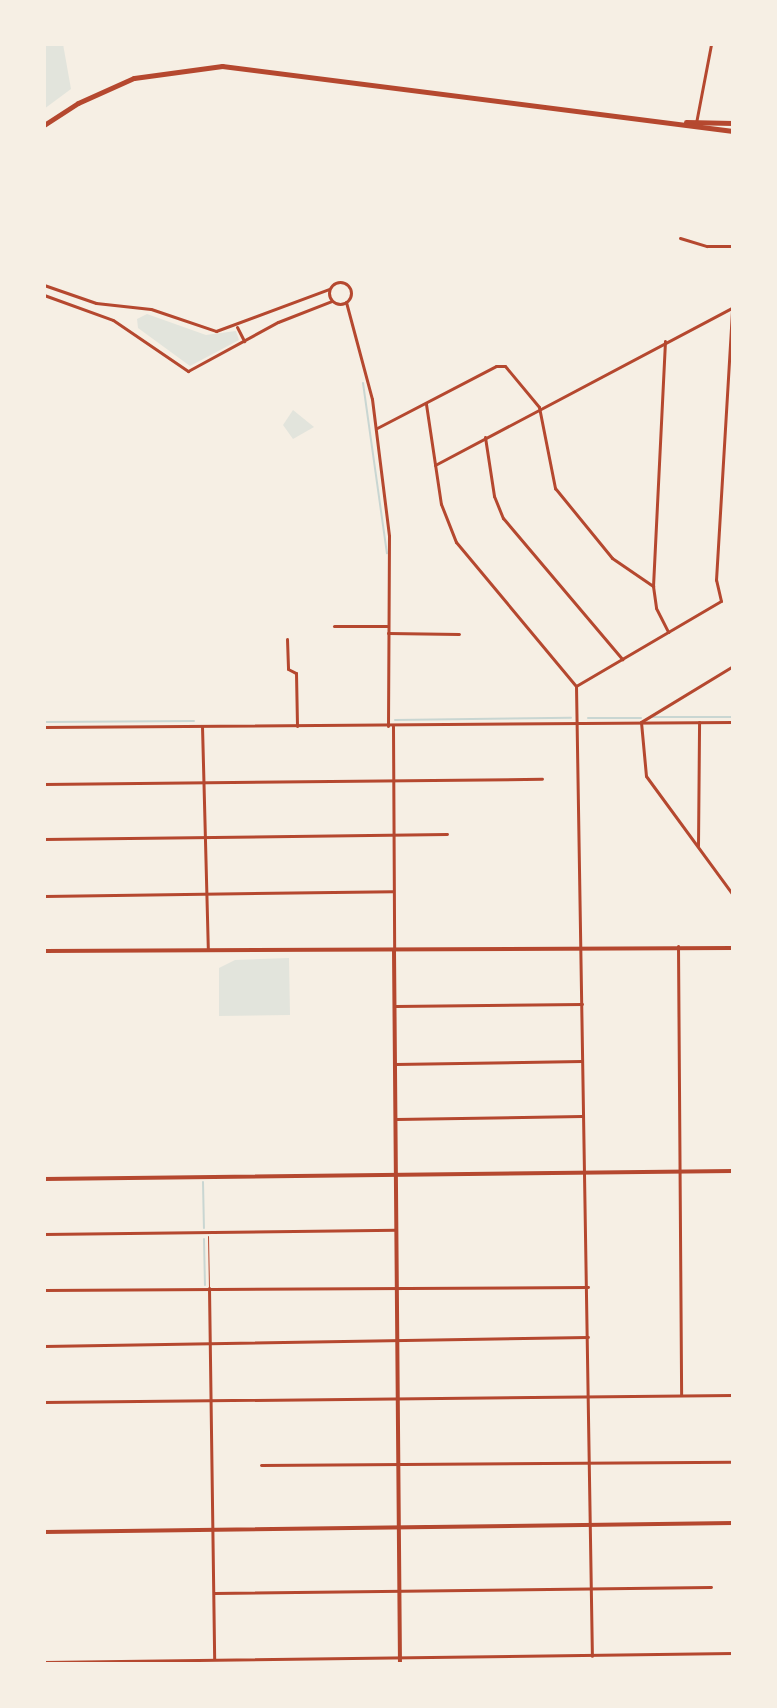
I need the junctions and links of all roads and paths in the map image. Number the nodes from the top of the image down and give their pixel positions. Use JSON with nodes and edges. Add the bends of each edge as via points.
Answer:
{"nodes":[{"id":1,"x":711,"y":44,"type":"edge"},
{"id":2,"x":696,"y":123,"type":"junction"},
{"id":3,"x":733,"y":123,"type":"edge"},
{"id":4,"x":44,"y":125,"type":"edge"},
{"id":5,"x":733,"y":131,"type":"edge"},
{"id":6,"x":680,"y":238,"type":"dead end"},
{"id":7,"x":733,"y":246,"type":"edge"},
{"id":8,"x":44,"y":285,"type":"edge"},
{"id":9,"x":329,"y":289,"type":"junction"},
{"id":10,"x":44,"y":295,"type":"edge"},
{"id":11,"x":332,"y":301,"type":"junction"},
{"id":12,"x":346,"y":302,"type":"junction"},
{"id":13,"x":732,"y":307,"type":"edge"},
{"id":14,"x":237,"y":327,"type":"junction"},
{"id":15,"x":244,"y":341,"type":"junction"},
{"id":16,"x":665,"y":341,"type":"junction"},
{"id":17,"x":426,"y":404,"type":"junction"},
{"id":18,"x":539,"y":407,"type":"junction"},
{"id":19,"x":376,"y":428,"type":"junction"},
{"id":20,"x":485,"y":437,"type":"junction"},
{"id":21,"x":435,"y":465,"type":"junction"},
{"id":22,"x":653,"y":586,"type":"junction"},
{"id":23,"x":334,"y":626,"type":"dead end"},
{"id":24,"x":388,"y":626,"type":"junction"},
{"id":25,"x":668,"y":632,"type":"junction"},
{"id":26,"x":388,"y":633,"type":"junction"},
{"id":27,"x":459,"y":634,"type":"dead end"},
{"id":28,"x":287,"y":639,"type":"dead end"},
{"id":29,"x":622,"y":659,"type":"junction"},
{"id":30,"x":733,"y":666,"type":"edge"},
{"id":31,"x":576,"y":686,"type":"junction"},
{"id":32,"x":641,"y":722,"type":"junction"},
{"id":33,"x":699,"y":722,"type":"junction"},
{"id":34,"x":733,"y":722,"type":"edge"},
{"id":35,"x":577,"y":723,"type":"junction"},
{"id":36,"x":202,"y":726,"type":"junction"},
{"id":37,"x":297,"y":726,"type":"junction"},
{"id":38,"x":391,"y":726,"type":"junction"},
{"id":39,"x":44,"y":727,"type":"edge"},
{"id":40,"x":542,"y":779,"type":"dead end"},
{"id":41,"x":393,"y":781,"type":"junction"},
{"id":42,"x":203,"y":782,"type":"junction"},
{"id":43,"x":44,"y":784,"type":"edge"},
{"id":44,"x":447,"y":834,"type":"dead end"},
{"id":45,"x":393,"y":836,"type":"junction"},
{"id":46,"x":204,"y":838,"type":"junction"},
{"id":47,"x":44,"y":839,"type":"edge"},
{"id":48,"x":698,"y":846,"type":"junction"},
{"id":49,"x":393,"y":891,"type":"junction"},
{"id":50,"x":206,"y":894,"type":"junction"},
{"id":51,"x":733,"y":895,"type":"edge"},
{"id":52,"x":44,"y":896,"type":"edge"},
{"id":53,"x":678,"y":946,"type":"junction"},
{"id":54,"x":582,"y":947,"type":"junction"},
{"id":55,"x":733,"y":948,"type":"edge"},
{"id":56,"x":394,"y":950,"type":"junction"},
{"id":57,"x":44,"y":951,"type":"edge"},
{"id":58,"x":208,"y":952,"type":"junction"},
{"id":59,"x":582,"y":1004,"type":"junction"},
{"id":60,"x":395,"y":1006,"type":"junction"},
{"id":61,"x":582,"y":1061,"type":"junction"},
{"id":62,"x":395,"y":1064,"type":"junction"},
{"id":63,"x":582,"y":1116,"type":"junction"},
{"id":64,"x":396,"y":1119,"type":"junction"},
{"id":65,"x":733,"y":1171,"type":"edge"},
{"id":66,"x":678,"y":1172,"type":"junction"},
{"id":67,"x":585,"y":1173,"type":"junction"},
{"id":68,"x":396,"y":1175,"type":"junction"},
{"id":69,"x":44,"y":1179,"type":"edge"},
{"id":70,"x":397,"y":1230,"type":"junction"},
{"id":71,"x":207,"y":1233,"type":"junction"},
{"id":72,"x":44,"y":1234,"type":"edge"},
{"id":73,"x":396,"y":1287,"type":"junction"},
{"id":74,"x":589,"y":1287,"type":"junction"},
{"id":75,"x":209,"y":1288,"type":"junction"},
{"id":76,"x":44,"y":1290,"type":"edge"},
{"id":77,"x":590,"y":1337,"type":"junction"},
{"id":78,"x":398,"y":1341,"type":"junction"},
{"id":79,"x":210,"y":1345,"type":"junction"},
{"id":80,"x":44,"y":1346,"type":"edge"},
{"id":81,"x":681,"y":1395,"type":"junction"},
{"id":82,"x":733,"y":1395,"type":"edge"},
{"id":83,"x":590,"y":1396,"type":"junction"},
{"id":84,"x":398,"y":1399,"type":"junction"},
{"id":85,"x":211,"y":1401,"type":"junction"},
{"id":86,"x":44,"y":1402,"type":"edge"},
{"id":87,"x":733,"y":1462,"type":"edge"},
{"id":88,"x":399,"y":1464,"type":"junction"},
{"id":89,"x":261,"y":1465,"type":"dead end"},
{"id":90,"x":591,"y":1465,"type":"junction"},
{"id":91,"x":733,"y":1523,"type":"edge"},
{"id":92,"x":590,"y":1524,"type":"junction"},
{"id":93,"x":399,"y":1526,"type":"junction"},
{"id":94,"x":214,"y":1529,"type":"junction"},
{"id":95,"x":44,"y":1532,"type":"edge"},
{"id":96,"x":711,"y":1587,"type":"dead end"},
{"id":97,"x":590,"y":1588,"type":"junction"},
{"id":98,"x":400,"y":1592,"type":"junction"},
{"id":99,"x":214,"y":1593,"type":"junction"},
{"id":100,"x":733,"y":1653,"type":"edge"},
{"id":101,"x":592,"y":1656,"type":"junction"},
{"id":102,"x":214,"y":1659,"type":"junction"},
{"id":103,"x":44,"y":1662,"type":"edge"},
{"id":104,"x":400,"y":1662,"type":"edge"}],
"edges":[{"from":1,"to":2,"type":"street"},
{"from":2,"to":3,"type":"main road"},
{"from":2,"to":4,"type":"main road","via":[[222,66],[139,76],[105,89]]},
{"from":2,"to":5,"type":"main road"},
{"from":6,"to":7,"type":"street"},
{"from":8,"to":14,"type":"street","via":[[96,303],[151,309],[206,331]]},
{"from":9,"to":11,"type":"street"},
{"from":9,"to":12,"type":"street","via":[[336,282],[347,284],[352,293]]},
{"from":9,"to":14,"type":"street"},
{"from":10,"to":15,"type":"street","via":[[113,320],[182,370],[200,368]]},
{"from":11,"to":12,"type":"street"},
{"from":11,"to":15,"type":"street"},
{"from":12,"to":19,"type":"street"},
{"from":13,"to":16,"type":"street"},
{"from":13,"to":25,"type":"street","via":[[716,580],[721,601]]},
{"from":14,"to":15,"type":"street"},
{"from":16,"to":18,"type":"street"},
{"from":16,"to":22,"type":"street"},
{"from":17,"to":18,"type":"street","via":[[505,366]]},
{"from":17,"to":19,"type":"street"},
{"from":17,"to":21,"type":"street"},
{"from":18,"to":20,"type":"street"},
{"from":18,"to":22,"type":"street","via":[[555,488],[612,558]]},
{"from":19,"to":24,"type":"street","via":[[390,553]]},
{"from":20,"to":21,"type":"street"},
{"from":20,"to":29,"type":"street","via":[[494,496],[503,518]]},
{"from":21,"to":31,"type":"street","via":[[445,516],[463,552]]},
{"from":22,"to":25,"type":"street"},
{"from":23,"to":24,"type":"street"},
{"from":24,"to":26,"type":"street"},
{"from":25,"to":29,"type":"street"},
{"from":26,"to":27,"type":"street"},
{"from":26,"to":38,"type":"street"},
{"from":28,"to":37,"type":"street","via":[[288,669],[296,673]]},
{"from":29,"to":31,"type":"street"},
{"from":30,"to":32,"type":"street"},
{"from":31,"to":35,"type":"street"},
{"from":32,"to":33,"type":"street"},
{"from":32,"to":35,"type":"street"},
{"from":32,"to":48,"type":"street","via":[[646,776]]},
{"from":33,"to":34,"type":"street"},
{"from":33,"to":48,"type":"street"},
{"from":35,"to":38,"type":"street"},
{"from":35,"to":54,"type":"street"},
{"from":36,"to":37,"type":"street"},
{"from":36,"to":39,"type":"street"},
{"from":36,"to":42,"type":"street"},
{"from":37,"to":38,"type":"street"},
{"from":38,"to":41,"type":"street"},
{"from":40,"to":41,"type":"street"},
{"from":41,"to":42,"type":"street"},
{"from":41,"to":45,"type":"street"},
{"from":42,"to":43,"type":"street"},
{"from":42,"to":46,"type":"street"},
{"from":44,"to":45,"type":"street"},
{"from":45,"to":46,"type":"street"},
{"from":45,"to":49,"type":"street"},
{"from":46,"to":47,"type":"street"},
{"from":46,"to":50,"type":"street"},
{"from":48,"to":51,"type":"street"},
{"from":49,"to":50,"type":"street"},
{"from":49,"to":56,"type":"street"},
{"from":50,"to":52,"type":"street"},
{"from":50,"to":58,"type":"street"},
{"from":53,"to":54,"type":"street"},
{"from":53,"to":55,"type":"street"},
{"from":53,"to":66,"type":"street"},
{"from":54,"to":56,"type":"street"},
{"from":54,"to":59,"type":"street"},
{"from":56,"to":58,"type":"street"},
{"from":56,"to":60,"type":"street"},
{"from":57,"to":58,"type":"street"},
{"from":59,"to":60,"type":"street"},
{"from":59,"to":61,"type":"street"},
{"from":60,"to":62,"type":"street"},
{"from":61,"to":62,"type":"street"},
{"from":61,"to":63,"type":"street"},
{"from":62,"to":64,"type":"street"},
{"from":63,"to":64,"type":"street"},
{"from":63,"to":67,"type":"street"},
{"from":64,"to":68,"type":"street"},
{"from":65,"to":66,"type":"street"},
{"from":66,"to":67,"type":"street"},
{"from":66,"to":81,"type":"street"},
{"from":67,"to":68,"type":"street"},
{"from":67,"to":74,"type":"street"},
{"from":68,"to":69,"type":"street"},
{"from":68,"to":70,"type":"street"},
{"from":70,"to":71,"type":"street"},
{"from":70,"to":73,"type":"street"},
{"from":71,"to":72,"type":"street"},
{"from":71,"to":75,"type":"lane"},
{"from":73,"to":74,"type":"street"},
{"from":73,"to":75,"type":"street"},
{"from":73,"to":78,"type":"street"},
{"from":74,"to":77,"type":"street"},
{"from":75,"to":76,"type":"street"},
{"from":75,"to":79,"type":"street"},
{"from":77,"to":78,"type":"street"},
{"from":77,"to":83,"type":"street"},
{"from":78,"to":79,"type":"street"},
{"from":78,"to":84,"type":"street"},
{"from":79,"to":80,"type":"street"},
{"from":79,"to":85,"type":"street"},
{"from":81,"to":82,"type":"street"},
{"from":81,"to":83,"type":"street"},
{"from":83,"to":84,"type":"street"},
{"from":83,"to":90,"type":"street"},
{"from":84,"to":85,"type":"street"},
{"from":84,"to":88,"type":"street"},
{"from":85,"to":86,"type":"street"},
{"from":85,"to":94,"type":"street"},
{"from":87,"to":90,"type":"street"},
{"from":88,"to":89,"type":"street"},
{"from":88,"to":90,"type":"street"},
{"from":88,"to":93,"type":"street"},
{"from":90,"to":92,"type":"street"},
{"from":91,"to":92,"type":"street"},
{"from":92,"to":93,"type":"street"},
{"from":92,"to":97,"type":"street"},
{"from":93,"to":94,"type":"street"},
{"from":93,"to":98,"type":"street"},
{"from":94,"to":95,"type":"street"},
{"from":94,"to":99,"type":"street"},
{"from":96,"to":97,"type":"street"},
{"from":97,"to":98,"type":"street"},
{"from":97,"to":101,"type":"street"},
{"from":98,"to":99,"type":"street"},
{"from":98,"to":104,"type":"street"},
{"from":99,"to":102,"type":"street"},
{"from":100,"to":101,"type":"street"},
{"from":101,"to":104,"type":"street"},
{"from":102,"to":103,"type":"street"},
{"from":102,"to":104,"type":"street"}]}
